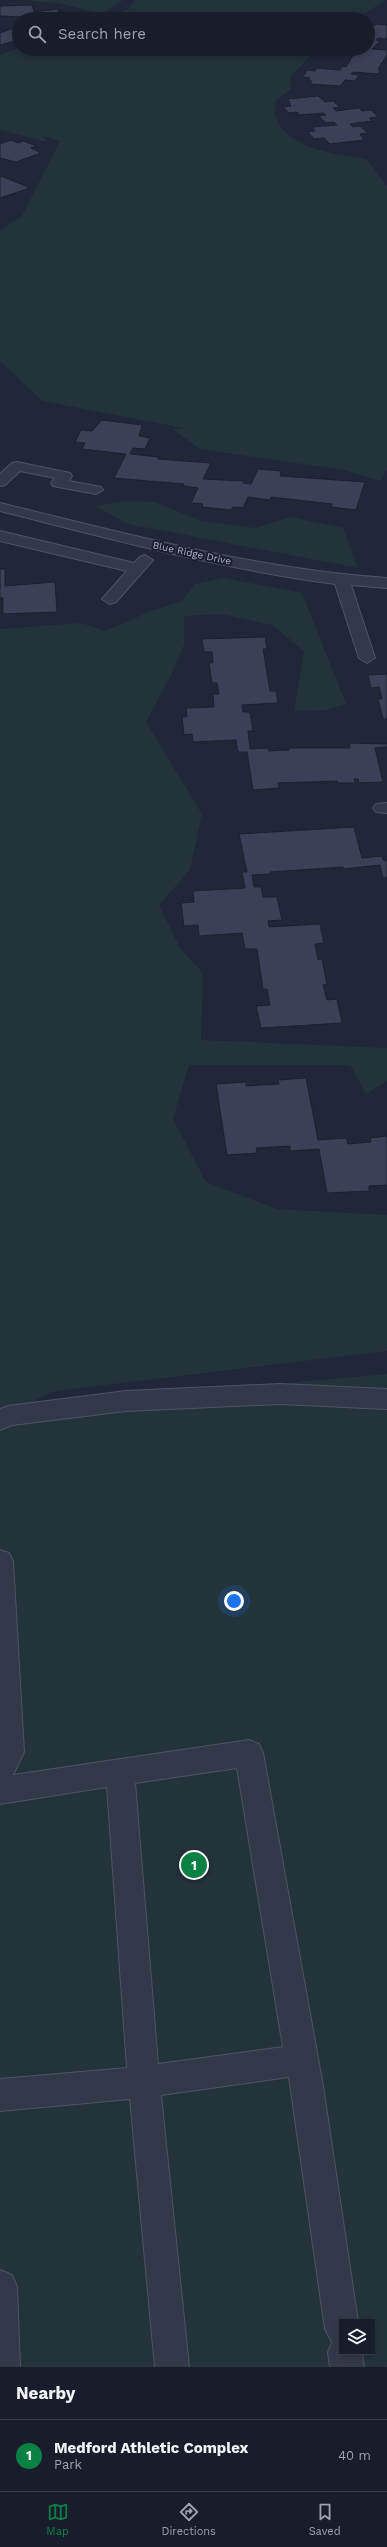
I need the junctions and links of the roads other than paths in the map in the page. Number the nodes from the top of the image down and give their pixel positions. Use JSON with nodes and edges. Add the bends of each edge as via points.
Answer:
{"nodes":[{"id":1,"x":0,"y":482,"type":"edge"},
{"id":2,"x":96,"y":490,"type":"dead end"},
{"id":3,"x":1,"y":509,"type":"edge"},
{"id":4,"x":0,"y":536,"type":"edge"},
{"id":5,"x":156,"y":545,"type":"junction"},
{"id":6,"x":138,"y":569,"type":"junction"},
{"id":7,"x":342,"y":580,"type":"junction"},
{"id":8,"x":387,"y":583,"type":"edge"},
{"id":9,"x":110,"y":599,"type":"dead end"},
{"id":10,"x":367,"y":658,"type":"dead end"},
{"id":11,"x":387,"y":1399,"type":"edge"},
{"id":12,"x":0,"y":1420,"type":"edge"},
{"id":13,"x":0,"y":1561,"type":"edge"},
{"id":14,"x":0,"y":1772,"type":"edge"},
{"id":15,"x":120,"y":1772,"type":"junction"},
{"id":16,"x":0,"y":1790,"type":"edge"},
{"id":17,"x":301,"y":2060,"type":"junction"},
{"id":18,"x":144,"y":2082,"type":"junction"},
{"id":19,"x":0,"y":2094,"type":"edge"},
{"id":20,"x":0,"y":2287,"type":"edge"},
{"id":21,"x":341,"y":2319,"type":"edge"},
{"id":22,"x":346,"y":2355,"type":"edge"},
{"id":23,"x":4,"y":2367,"type":"edge"},
{"id":24,"x":172,"y":2367,"type":"edge"},
{"id":25,"x":348,"y":2367,"type":"edge"}],
"edges":[{"from":1,"to":2,"type":"street","via":[[17,466],[65,476],[58,483]]},
{"from":3,"to":5,"type":"street","name":"Blue Ridge Drive"},
{"from":4,"to":6,"type":"street"},
{"from":5,"to":6,"type":"street"},
{"from":5,"to":7,"type":"street","name":"Blue Ridge Drive","via":[[285,572]]},
{"from":6,"to":9,"type":"street"},
{"from":7,"to":8,"type":"street","name":"Blue Ridge Drive"},
{"from":7,"to":10,"type":"street"},
{"from":11,"to":12,"type":"street","via":[[280,1394],[126,1401],[8,1416]]},
{"from":13,"to":14,"type":"street","via":[[10,1752]]},
{"from":15,"to":16,"type":"street"},
{"from":15,"to":17,"type":"street","via":[[249,1753]]},
{"from":15,"to":18,"type":"street"},
{"from":17,"to":18,"type":"street"},
{"from":17,"to":21,"type":"street","via":[[307,2086]]},
{"from":18,"to":19,"type":"street"},
{"from":18,"to":24,"type":"street"},
{"from":20,"to":23,"type":"street"},
{"from":22,"to":25,"type":"street"}]}
